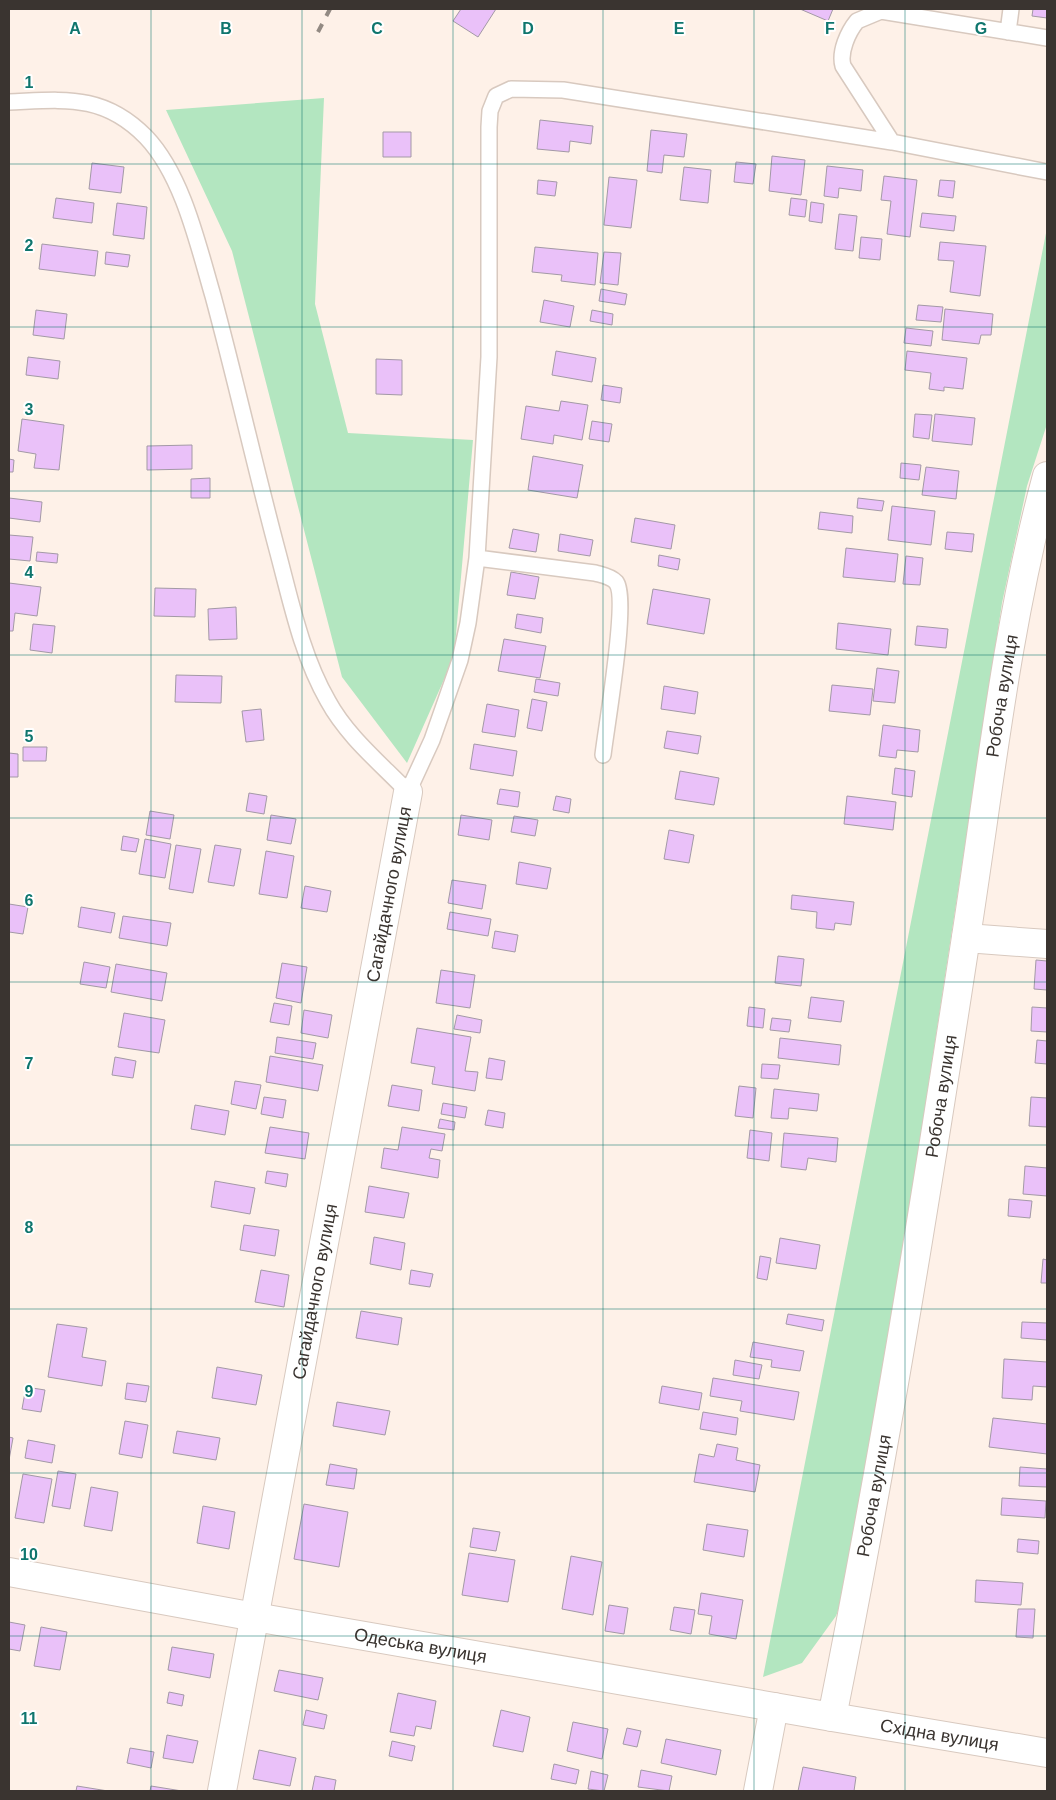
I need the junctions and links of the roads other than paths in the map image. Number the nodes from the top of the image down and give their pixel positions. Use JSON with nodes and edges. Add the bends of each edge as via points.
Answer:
{"nodes":[{"id":1,"x":1011,"y":9,"type":"edge"},
{"id":2,"x":881,"y":10,"type":"edge"},
{"id":3,"x":1008,"y":32,"type":"junction"},
{"id":4,"x":1047,"y":38,"type":"edge"},
{"id":5,"x":9,"y":102,"type":"edge"},
{"id":6,"x":892,"y":142,"type":"junction"},
{"id":7,"x":1047,"y":172,"type":"edge"},
{"id":8,"x":1047,"y":476,"type":"edge"},
{"id":9,"x":1040,"y":534,"type":"edge"},
{"id":10,"x":476,"y":558,"type":"junction"},
{"id":11,"x":603,"y":755,"type":"dead end"},
{"id":12,"x":408,"y":792,"type":"junction"},
{"id":13,"x":966,"y":938,"type":"junction"},
{"id":14,"x":1047,"y":944,"type":"edge"},
{"id":15,"x":9,"y":1572,"type":"edge"},
{"id":16,"x":255,"y":1617,"type":"junction"},
{"id":17,"x":774,"y":1707,"type":"junction"},
{"id":18,"x":832,"y":1717,"type":"junction"},
{"id":19,"x":1047,"y":1753,"type":"edge"},
{"id":20,"x":222,"y":1791,"type":"edge"},
{"id":21,"x":758,"y":1791,"type":"edge"}],
"edges":[{"from":1,"to":3,"type":"lane"},
{"from":2,"to":3,"type":"lane"},
{"from":2,"to":6,"type":"lane","via":[[857,21],[852,27],[841,59]]},
{"from":3,"to":4,"type":"lane"},
{"from":5,"to":12,"type":"lane","via":[[49,99],[89,102],[136,128],[166,166],[178,189],[202,260],[289,596],[311,664],[327,700],[346,728]]},
{"from":6,"to":7,"type":"lane"},
{"from":6,"to":10,"type":"lane","via":[[563,90],[511,89],[496,96],[490,111],[488,134],[489,356]]},
{"from":8,"to":9,"type":"street","name":"Робоча вулиця"},
{"from":9,"to":13,"type":"street","name":"Робоча вулиця","via":[[1008,660]]},
{"from":10,"to":11,"type":"lane","via":[[595,573],[608,576],[616,583],[620,592],[620,620]]},
{"from":10,"to":12,"type":"lane","via":[[460,660],[432,740]]},
{"from":12,"to":16,"type":"street","name":"Сагайдачного вулиця"},
{"from":13,"to":14,"type":"street"},
{"from":13,"to":18,"type":"street","name":"Робоча вулиця","via":[[869,1533]]},
{"from":15,"to":16,"type":"street","name":"Одеська вулиця"},
{"from":16,"to":17,"type":"street","name":"Одеська вулиця"},
{"from":16,"to":20,"type":"street","name":"Сагайдачного вулиця"},
{"from":17,"to":18,"type":"street","name":"Одеська вулиця"},
{"from":17,"to":21,"type":"street"},
{"from":18,"to":19,"type":"street","name":"Східна вулиця"}]}
